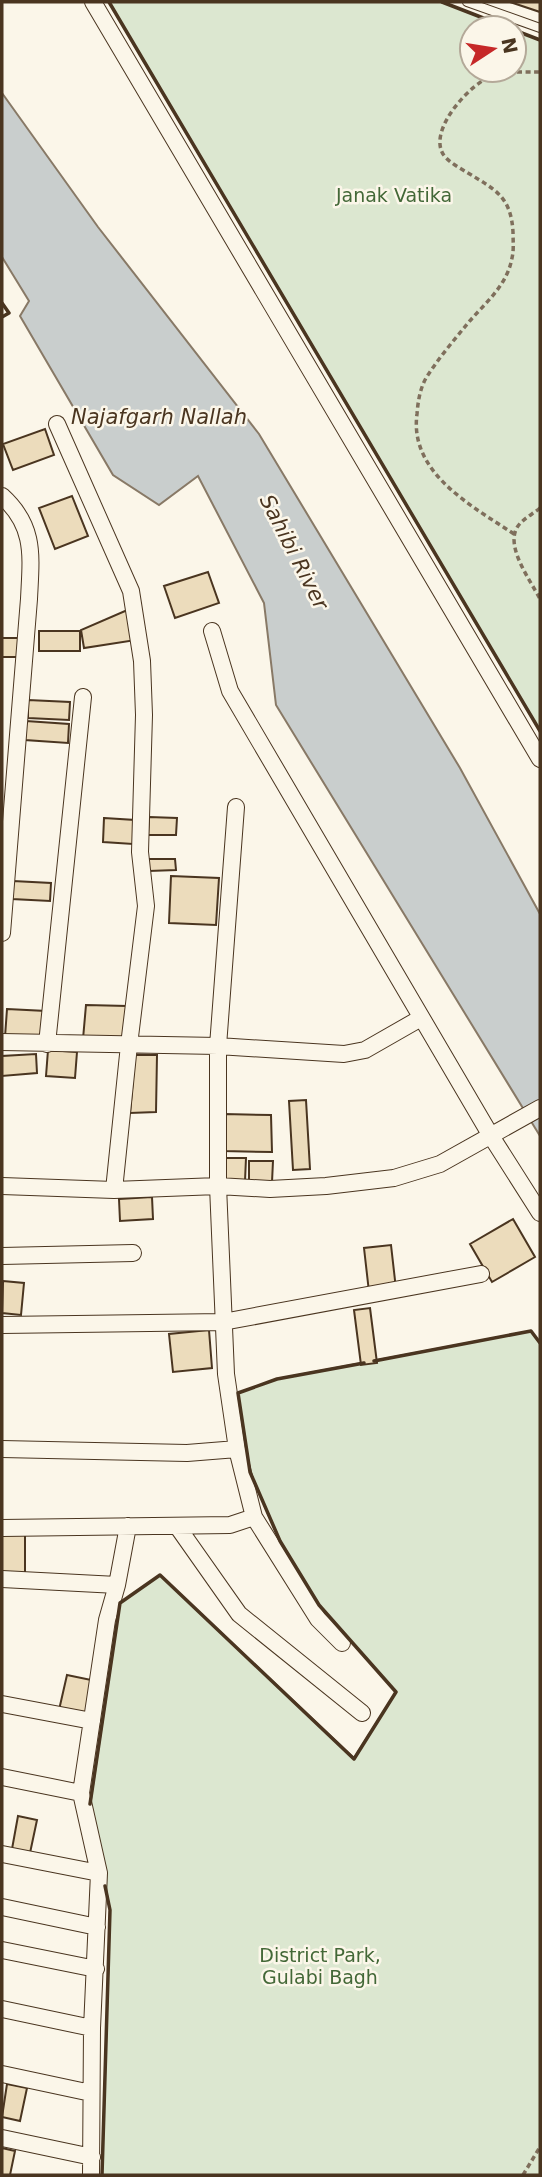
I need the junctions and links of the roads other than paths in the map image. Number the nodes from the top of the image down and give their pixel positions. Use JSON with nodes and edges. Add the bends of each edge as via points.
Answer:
{"nodes":[{"id":1,"x":93,"y":2,"type":"edge"},
{"id":2,"x":467,"y":2,"type":"edge"},
{"id":3,"x":540,"y":28,"type":"edge"},
{"id":4,"x":57,"y":424,"type":"dead end"},
{"id":5,"x":2,"y":497,"type":"edge"},
{"id":6,"x":212,"y":631,"type":"dead end"},
{"id":7,"x":83,"y":697,"type":"dead end"},
{"id":8,"x":540,"y":759,"type":"edge"},
{"id":9,"x":236,"y":807,"type":"dead end"},
{"id":10,"x":2,"y":933,"type":"edge"},
{"id":11,"x":421,"y":1017,"type":"junction"},
{"id":12,"x":2,"y":1042,"type":"edge"},
{"id":13,"x":47,"y":1044,"type":"junction"},
{"id":14,"x":129,"y":1045,"type":"junction"},
{"id":15,"x":218,"y":1046,"type":"junction"},
{"id":16,"x":540,"y":1108,"type":"edge"},
{"id":17,"x":491,"y":1136,"type":"junction"},
{"id":18,"x":2,"y":1186,"type":"edge"},
{"id":19,"x":218,"y":1186,"type":"junction"},
{"id":20,"x":114,"y":1190,"type":"junction"},
{"id":21,"x":540,"y":1213,"type":"edge"},
{"id":22,"x":133,"y":1254,"type":"dead end"},
{"id":23,"x":2,"y":1256,"type":"edge"},
{"id":24,"x":481,"y":1274,"type":"dead end"},
{"id":25,"x":223,"y":1322,"type":"junction"},
{"id":26,"x":2,"y":1325,"type":"edge"},
{"id":27,"x":2,"y":1449,"type":"edge"},
{"id":28,"x":237,"y":1449,"type":"junction"},
{"id":29,"x":254,"y":1517,"type":"junction"},
{"id":30,"x":128,"y":1526,"type":"junction"},
{"id":31,"x":177,"y":1526,"type":"junction"},
{"id":32,"x":2,"y":1528,"type":"edge"},
{"id":33,"x":2,"y":1578,"type":"edge"},
{"id":34,"x":117,"y":1585,"type":"junction"},
{"id":35,"x":342,"y":1643,"type":"dead end"},
{"id":36,"x":2,"y":1704,"type":"edge"},
{"id":37,"x":362,"y":1713,"type":"dead end"},
{"id":38,"x":92,"y":1721,"type":"junction"},
{"id":39,"x":2,"y":1777,"type":"edge"},
{"id":40,"x":81,"y":1793,"type":"junction"},
{"id":41,"x":2,"y":1854,"type":"edge"},
{"id":42,"x":99,"y":1873,"type":"junction"},
{"id":43,"x":2,"y":1907,"type":"edge"},
{"id":44,"x":97,"y":1927,"type":"junction"},
{"id":45,"x":2,"y":1950,"type":"edge"},
{"id":46,"x":96,"y":1969,"type":"junction"},
{"id":47,"x":2,"y":2008,"type":"edge"},
{"id":48,"x":92,"y":2028,"type":"junction"},
{"id":49,"x":2,"y":2074,"type":"edge"},
{"id":50,"x":91,"y":2094,"type":"junction"},
{"id":51,"x":2,"y":2138,"type":"edge"},
{"id":52,"x":92,"y":2157,"type":"junction"},
{"id":53,"x":91,"y":2175,"type":"edge"}],
"edges":[{"from":1,"to":8,"type":"street"},
{"from":2,"to":3,"type":"lane"},
{"from":4,"to":14,"type":"street","via":[[131,591],[140,648],[144,715],[140,852],[146,906]]},
{"from":5,"to":10,"type":"street","via":[[28,531],[31,557]]},
{"from":6,"to":11,"type":"street","via":[[230,691]]},
{"from":7,"to":13,"type":"street"},
{"from":9,"to":15,"type":"street"},
{"from":11,"to":15,"type":"street","via":[[365,1049],[344,1054]]},
{"from":11,"to":17,"type":"street"},
{"from":12,"to":13,"type":"street"},
{"from":13,"to":14,"type":"street"},
{"from":14,"to":15,"type":"street"},
{"from":14,"to":20,"type":"street"},
{"from":15,"to":19,"type":"street"},
{"from":16,"to":17,"type":"street"},
{"from":17,"to":19,"type":"street","via":[[440,1164],[394,1178],[271,1189]]},
{"from":17,"to":21,"type":"street"},
{"from":18,"to":20,"type":"street"},
{"from":19,"to":20,"type":"street"},
{"from":19,"to":25,"type":"street"},
{"from":22,"to":23,"type":"street"},
{"from":24,"to":25,"type":"street"},
{"from":25,"to":26,"type":"street"},
{"from":25,"to":28,"type":"street"},
{"from":27,"to":28,"type":"street","via":[[187,1453]]},
{"from":28,"to":29,"type":"street"},
{"from":29,"to":31,"type":"street","via":[[230,1525]]},
{"from":29,"to":35,"type":"street","via":[[318,1619]]},
{"from":30,"to":31,"type":"street"},
{"from":30,"to":32,"type":"street"},
{"from":30,"to":34,"type":"street"},
{"from":31,"to":37,"type":"street","via":[[239,1614]]},
{"from":33,"to":34,"type":"street"},
{"from":34,"to":38,"type":"street","via":[[107,1620]]},
{"from":36,"to":38,"type":"street"},
{"from":38,"to":40,"type":"street"},
{"from":39,"to":40,"type":"street"},
{"from":40,"to":42,"type":"street"},
{"from":41,"to":42,"type":"street"},
{"from":42,"to":44,"type":"street"},
{"from":43,"to":44,"type":"street"},
{"from":44,"to":46,"type":"street"},
{"from":45,"to":46,"type":"street"},
{"from":46,"to":48,"type":"street"},
{"from":47,"to":48,"type":"street"},
{"from":48,"to":50,"type":"street"},
{"from":49,"to":50,"type":"street"},
{"from":50,"to":52,"type":"street"},
{"from":51,"to":52,"type":"street"},
{"from":52,"to":53,"type":"street"}]}
